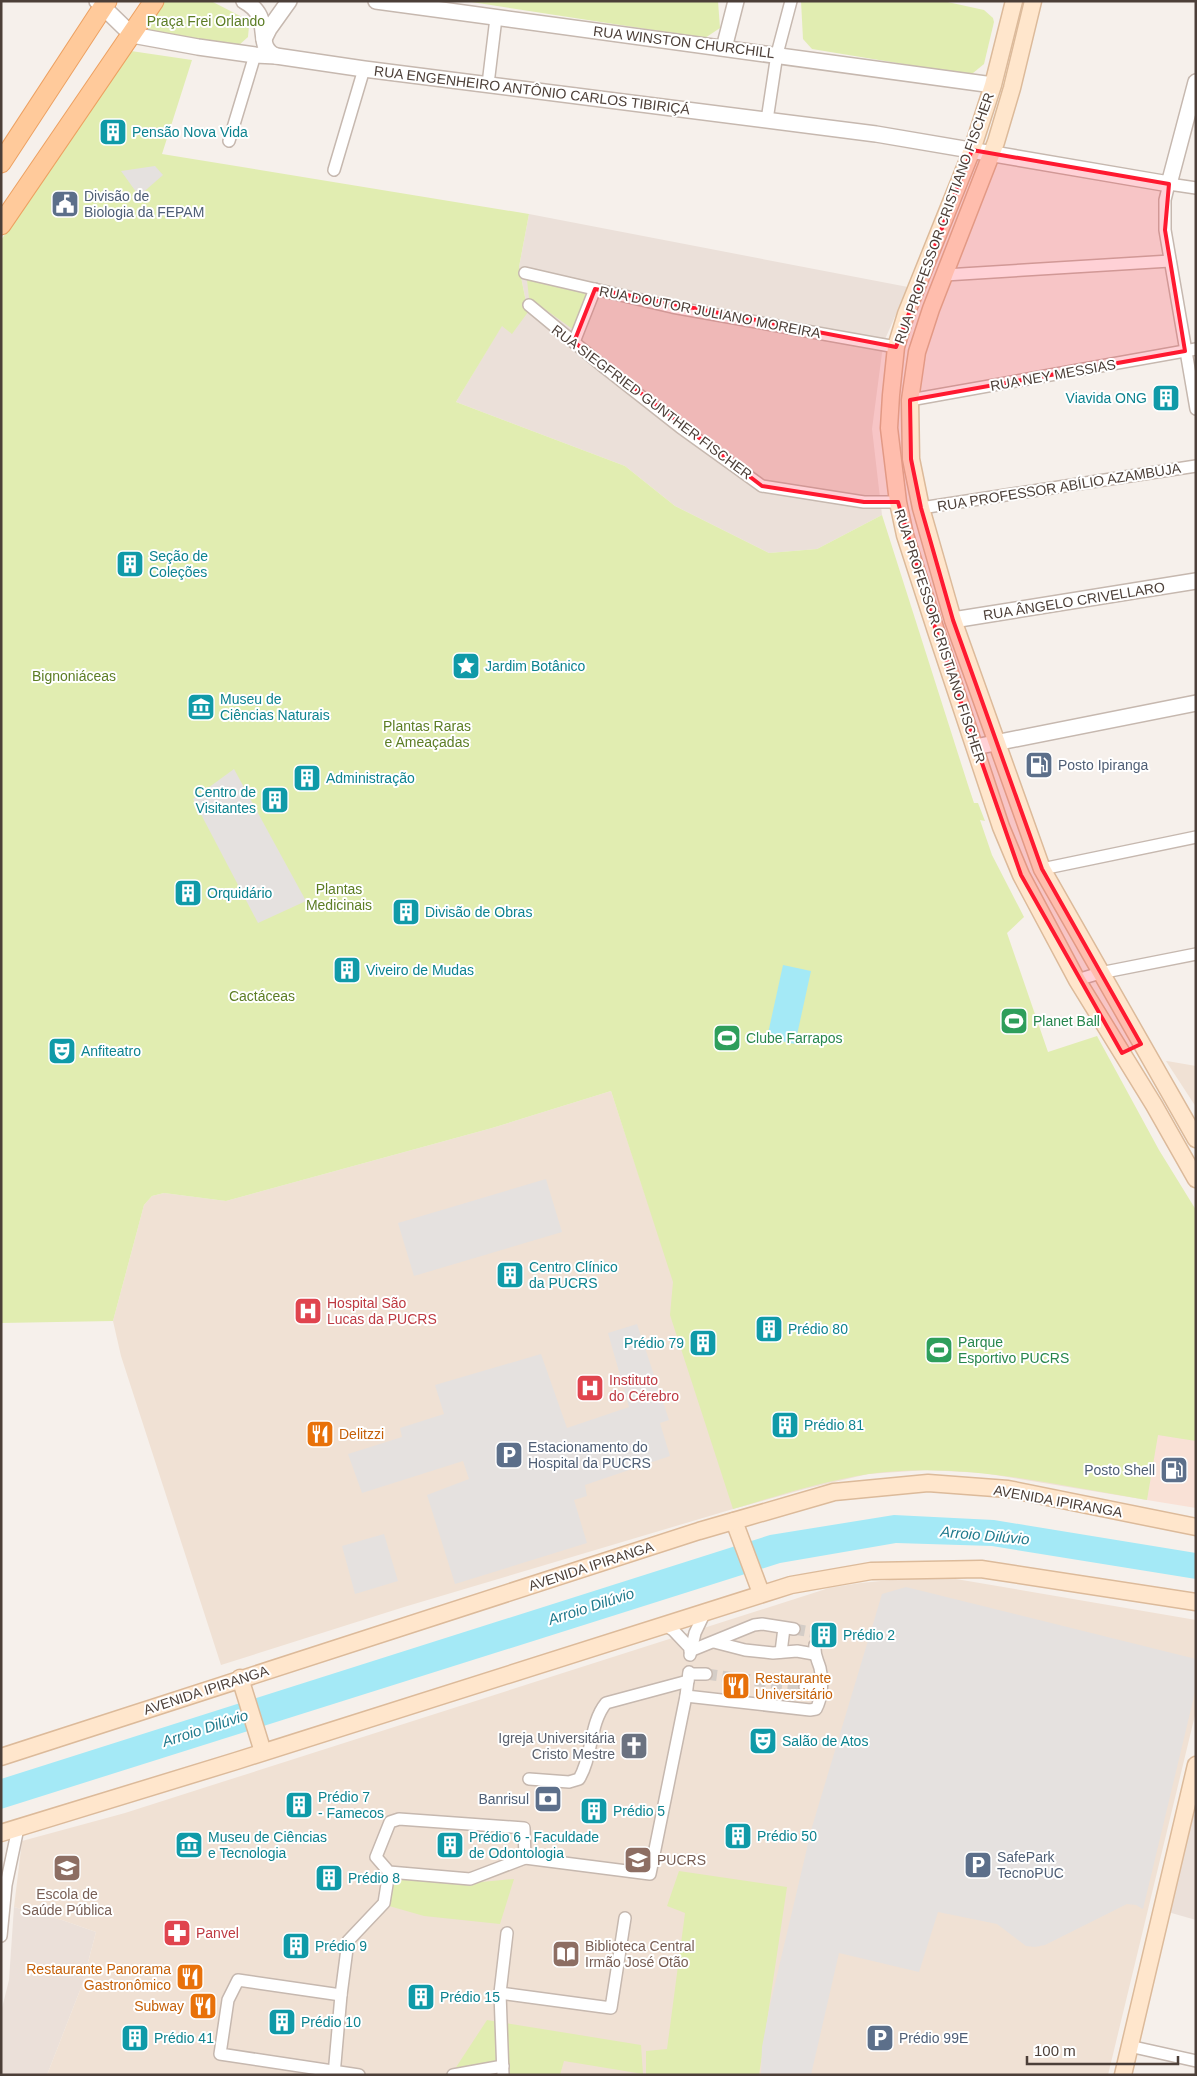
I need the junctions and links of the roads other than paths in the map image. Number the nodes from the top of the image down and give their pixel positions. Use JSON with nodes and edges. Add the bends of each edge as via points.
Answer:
{"nodes":[{"id":1,"x":154,"y":1,"type":"edge"},
{"id":2,"x":244,"y":1,"type":"edge"},
{"id":3,"x":289,"y":1,"type":"edge"},
{"id":4,"x":376,"y":1,"type":"edge"},
{"id":5,"x":736,"y":1,"type":"edge"},
{"id":6,"x":791,"y":1,"type":"edge"},
{"id":7,"x":1033,"y":1,"type":"edge"},
{"id":8,"x":1011,"y":2,"type":"edge"},
{"id":9,"x":102,"y":3,"type":"edge"},
{"id":10,"x":496,"y":18,"type":"junction"},
{"id":11,"x":132,"y":35,"type":"junction"},
{"id":12,"x":263,"y":41,"type":"junction"},
{"id":13,"x":724,"y":48,"type":"junction"},
{"id":14,"x":778,"y":54,"type":"junction"},
{"id":15,"x":250,"y":55,"type":"junction"},
{"id":16,"x":276,"y":56,"type":"junction"},
{"id":17,"x":364,"y":69,"type":"junction"},
{"id":18,"x":1196,"y":82,"type":"edge"},
{"id":19,"x":488,"y":84,"type":"junction"},
{"id":20,"x":993,"y":85,"type":"junction"},
{"id":21,"x":767,"y":120,"type":"junction"},
{"id":22,"x":228,"y":141,"type":"dead end"},
{"id":23,"x":972,"y":150,"type":"junction"},
{"id":24,"x":992,"y":153,"type":"junction"},
{"id":25,"x":1,"y":163,"type":"edge"},
{"id":26,"x":334,"y":170,"type":"dead end"},
{"id":27,"x":1170,"y":184,"type":"junction"},
{"id":28,"x":1196,"y":188,"type":"edge"},
{"id":29,"x":1,"y":225,"type":"edge"},
{"id":30,"x":935,"y":243,"type":"junction"},
{"id":31,"x":955,"y":250,"type":"junction"},
{"id":32,"x":1170,"y":261,"type":"junction"},
{"id":33,"x":525,"y":273,"type":"dead end"},
{"id":34,"x":945,"y":275,"type":"junction"},
{"id":35,"x":595,"y":289,"type":"junction"},
{"id":36,"x":529,"y":305,"type":"dead end"},
{"id":37,"x":574,"y":342,"type":"junction"},
{"id":38,"x":896,"y":348,"type":"junction"},
{"id":39,"x":1191,"y":350,"type":"edge"},
{"id":40,"x":910,"y":400,"type":"junction"},
{"id":41,"x":1196,"y":409,"type":"edge"},
{"id":42,"x":1196,"y":466,"type":"edge"},
{"id":43,"x":898,"y":502,"type":"junction"},
{"id":44,"x":922,"y":508,"type":"junction"},
{"id":45,"x":1196,"y":581,"type":"edge"},
{"id":46,"x":953,"y":620,"type":"junction"},
{"id":47,"x":1196,"y":703,"type":"edge"},
{"id":48,"x":996,"y":742,"type":"junction"},
{"id":49,"x":975,"y":747,"type":"junction"},
{"id":50,"x":1196,"y":837,"type":"edge"},
{"id":51,"x":1042,"y":869,"type":"junction"},
{"id":52,"x":1196,"y":954,"type":"edge"},
{"id":53,"x":1100,"y":973,"type":"junction"},
{"id":54,"x":1077,"y":980,"type":"junction"},
{"id":55,"x":1141,"y":1044,"type":"junction"},
{"id":56,"x":1122,"y":1053,"type":"junction"},
{"id":57,"x":1196,"y":1139,"type":"edge"},
{"id":58,"x":1196,"y":1179,"type":"edge"},
{"id":59,"x":734,"y":1521,"type":"junction"},
{"id":60,"x":1196,"y":1526,"type":"edge"},
{"id":61,"x":759,"y":1587,"type":"junction"},
{"id":62,"x":1196,"y":1602,"type":"edge"},
{"id":63,"x":706,"y":1610,"type":"junction"},
{"id":64,"x":663,"y":1624,"type":"junction"},
{"id":65,"x":714,"y":1642,"type":"junction"},
{"id":66,"x":690,"y":1652,"type":"junction"},
{"id":67,"x":781,"y":1652,"type":"junction"},
{"id":68,"x":706,"y":1674,"type":"tunnel mouth"},
{"id":69,"x":688,"y":1676,"type":"junction"},
{"id":70,"x":240,"y":1678,"type":"junction"},
{"id":71,"x":805,"y":1687,"type":"tunnel mouth"},
{"id":72,"x":821,"y":1689,"type":"junction"},
{"id":73,"x":686,"y":1696,"type":"junction"},
{"id":74,"x":260,"y":1745,"type":"junction"},
{"id":75,"x":1,"y":1757,"type":"edge"},
{"id":76,"x":1196,"y":1765,"type":"edge"},
{"id":77,"x":529,"y":1779,"type":"dead end"},
{"id":78,"x":18,"y":1828,"type":"junction"},
{"id":79,"x":1,"y":1833,"type":"edge"},
{"id":80,"x":525,"y":1858,"type":"junction"},
{"id":81,"x":1,"y":1864,"type":"edge"},
{"id":82,"x":389,"y":1872,"type":"junction"},
{"id":83,"x":6,"y":1885,"type":"junction"},
{"id":84,"x":625,"y":1918,"type":"dead end"},
{"id":85,"x":507,"y":1933,"type":"dead end"},
{"id":86,"x":1,"y":1936,"type":"edge"},
{"id":87,"x":500,"y":1993,"type":"junction"},
{"id":88,"x":341,"y":1995,"type":"junction"},
{"id":89,"x":1129,"y":2046,"type":"junction"},
{"id":90,"x":1196,"y":2061,"type":"edge"},
{"id":91,"x":503,"y":2070,"type":"edge"},
{"id":92,"x":335,"y":2073,"type":"edge"},
{"id":93,"x":359,"y":2075,"type":"edge"},
{"id":94,"x":453,"y":2075,"type":"edge"},
{"id":95,"x":1122,"y":2075,"type":"edge"}],
"edges":[{"from":1,"to":11,"type":"main road"},
{"from":2,"to":12,"type":"street","via":[[256,8],[261,16]]},
{"from":3,"to":12,"type":"street"},
{"from":4,"to":10,"type":"street","name":"RUA WINSTON CHURCHILL"},
{"from":5,"to":13,"type":"street"},
{"from":6,"to":14,"type":"street"},
{"from":7,"to":24,"type":"main road","name":"RUA PROFESSOR CRISTIANO FISCHER"},
{"from":8,"to":20,"type":"main road","name":"RUA PROFESSOR CRISTIANO FISCHER"},
{"from":9,"to":11,"type":"street"},
{"from":9,"to":25,"type":"main road"},
{"from":10,"to":13,"type":"street","name":"RUA WINSTON CHURCHILL"},
{"from":10,"to":19,"type":"street"},
{"from":11,"to":15,"type":"street","name":"RUA ENGENHEIRO ANTÔNIO CARLOS TIBIRIÇÁ"},
{"from":11,"to":29,"type":"main road"},
{"from":12,"to":15,"type":"street"},
{"from":12,"to":16,"type":"street","via":[[267,50]]},
{"from":13,"to":14,"type":"street","name":"RUA WINSTON CHURCHILL"},
{"from":14,"to":20,"type":"street","name":"RUA WINSTON CHURCHILL"},
{"from":14,"to":21,"type":"street"},
{"from":15,"to":16,"type":"street","name":"RUA ENGENHEIRO ANTÔNIO CARLOS TIBIRIÇÁ"},
{"from":15,"to":22,"type":"street"},
{"from":16,"to":17,"type":"street","name":"RUA ENGENHEIRO ANTÔNIO CARLOS TIBIRIÇÁ"},
{"from":17,"to":19,"type":"street","name":"RUA ENGENHEIRO ANTÔNIO CARLOS TIBIRIÇÁ"},
{"from":17,"to":26,"type":"street"},
{"from":18,"to":27,"type":"street"},
{"from":19,"to":21,"type":"street","name":"RUA ENGENHEIRO ANTÔNIO CARLOS TIBIRIÇÁ"},
{"from":20,"to":23,"type":"main road","name":"RUA PROFESSOR CRISTIANO FISCHER"},
{"from":21,"to":23,"type":"street","name":"RUA ENGENHEIRO ANTÔNIO CARLOS TIBIRIÇÁ"},
{"from":23,"to":24,"type":"street","name":"RUA ENGENHEIRO ANTÔNIO CARLOS TIBIRIÇÁ"},
{"from":23,"to":30,"type":"main road","name":"RUA PROFESSOR CRISTIANO FISCHER"},
{"from":24,"to":27,"type":"street","name":"RUA ENGENHEIRO ANTÔNIO CARLOS TIBIRIÇÁ"},
{"from":24,"to":31,"type":"main road","name":"RUA PROFESSOR CRISTIANO FISCHER"},
{"from":27,"to":28,"type":"street"},
{"from":27,"to":32,"type":"street","via":[[1165,200],[1165,230]]},
{"from":30,"to":31,"type":"main road"},
{"from":30,"to":38,"type":"main road","name":"RUA PROFESSOR CRISTIANO FISCHER"},
{"from":31,"to":34,"type":"main road","name":"RUA PROFESSOR CRISTIANO FISCHER"},
{"from":32,"to":34,"type":"street"},
{"from":32,"to":39,"type":"street"},
{"from":33,"to":35,"type":"street","name":"RUA DOUTOR JULIANO MOREIRA"},
{"from":34,"to":40,"type":"main road","name":"RUA PROFESSOR CRISTIANO FISCHER","via":[[917,352]]},
{"from":35,"to":37,"type":"street"},
{"from":35,"to":38,"type":"street","name":"RUA DOUTOR JULIANO MOREIRA"},
{"from":36,"to":37,"type":"street","name":"RUA SIEGFRIED GUNTHER FISCHER"},
{"from":37,"to":43,"type":"street","name":"RUA SIEGFRIED GUNTHER FISCHER","via":[[680,427],[762,486],[864,502]]},
{"from":38,"to":43,"type":"main road","name":"RUA PROFESSOR CRISTIANO FISCHER","via":[[889,428]]},
{"from":39,"to":40,"type":"street","name":"RUA NEY MESSIAS"},
{"from":39,"to":41,"type":"street"},
{"from":40,"to":44,"type":"main road","name":"RUA PROFESSOR CRISTIANO FISCHER","via":[[912,459]]},
{"from":42,"to":44,"type":"street","name":"RUA PROFESSOR ABÍLIO AZAMBUJA"},
{"from":43,"to":49,"type":"main road","name":"RUA PROFESSOR CRISTIANO FISCHER","via":[[905,535]]},
{"from":44,"to":46,"type":"main road","name":"RUA PROFESSOR CRISTIANO FISCHER"},
{"from":45,"to":46,"type":"street","name":"RUA ÂNGELO CRIVELLARO"},
{"from":46,"to":48,"type":"main road","name":"RUA PROFESSOR CRISTIANO FISCHER"},
{"from":47,"to":48,"type":"street"},
{"from":48,"to":49,"type":"street"},
{"from":48,"to":51,"type":"main road","name":"RUA PROFESSOR CRISTIANO FISCHER"},
{"from":49,"to":54,"type":"main road","name":"RUA PROFESSOR CRISTIANO FISCHER","via":[[1021,875]]},
{"from":50,"to":51,"type":"street"},
{"from":51,"to":53,"type":"main road","name":"RUA PROFESSOR CRISTIANO FISCHER"},
{"from":52,"to":53,"type":"street"},
{"from":53,"to":54,"type":"street"},
{"from":53,"to":55,"type":"main road","name":"RUA PROFESSOR CRISTIANO FISCHER"},
{"from":54,"to":56,"type":"main road","name":"RUA PROFESSOR CRISTIANO FISCHER"},
{"from":55,"to":56,"type":"main road"},
{"from":55,"to":57,"type":"main road","name":"RUA PROFESSOR CRISTIANO FISCHER"},
{"from":56,"to":58,"type":"main road","name":"RUA PROFESSOR CRISTIANO FISCHER"},
{"from":59,"to":60,"type":"main road","name":"AVENIDA IPIRANGA","via":[[834,1492],[928,1483],[1008,1489]]},
{"from":59,"to":61,"type":"main road"},
{"from":59,"to":70,"type":"main road","name":"AVENIDA IPIRANGA"},
{"from":61,"to":62,"type":"main road","via":[[791,1585],[871,1571],[980,1569]]},
{"from":61,"to":63,"type":"main road"},
{"from":63,"to":64,"type":"main road"},
{"from":63,"to":66,"type":"street"},
{"from":64,"to":66,"type":"street"},
{"from":64,"to":74,"type":"main road"},
{"from":65,"to":66,"type":"street"},
{"from":65,"to":67,"type":"street","via":[[745,1650]]},
{"from":65,"to":67,"type":"street","via":[[754,1625],[789,1628]]},
{"from":67,"to":72,"type":"street","via":[[814,1649],[820,1668]]},
{"from":68,"to":69,"type":"street"},
{"from":69,"to":73,"type":"street"},
{"from":69,"to":77,"type":"street","via":[[606,1703],[600,1711],[579,1779],[569,1782]]},
{"from":70,"to":74,"type":"main road"},
{"from":70,"to":75,"type":"main road","name":"AVENIDA IPIRANGA"},
{"from":71,"to":72,"type":"street"},
{"from":72,"to":73,"type":"street","via":[[816,1709],[810,1710]]},
{"from":73,"to":80,"type":"street","via":[[650,1874]]},
{"from":74,"to":78,"type":"main road"},
{"from":76,"to":89,"type":"main road"},
{"from":78,"to":79,"type":"main road"},
{"from":78,"to":83,"type":"street"},
{"from":80,"to":82,"type":"street","via":[[470,1879]]},
{"from":80,"to":82,"type":"street","via":[[524,1828],[399,1819],[390,1822],[376,1857]]},
{"from":81,"to":83,"type":"street"},
{"from":82,"to":88,"type":"street","via":[[384,1903],[348,1941]]},
{"from":83,"to":86,"type":"street"},
{"from":84,"to":87,"type":"street","via":[[611,2008]]},
{"from":85,"to":87,"type":"street"},
{"from":87,"to":91,"type":"street"},
{"from":88,"to":92,"type":"street"},
{"from":88,"to":92,"type":"street","via":[[238,1980],[228,2000],[220,2054]]},
{"from":89,"to":90,"type":"street"},
{"from":89,"to":95,"type":"main road"},
{"from":91,"to":94,"type":"street"},
{"from":92,"to":93,"type":"street"}]}
